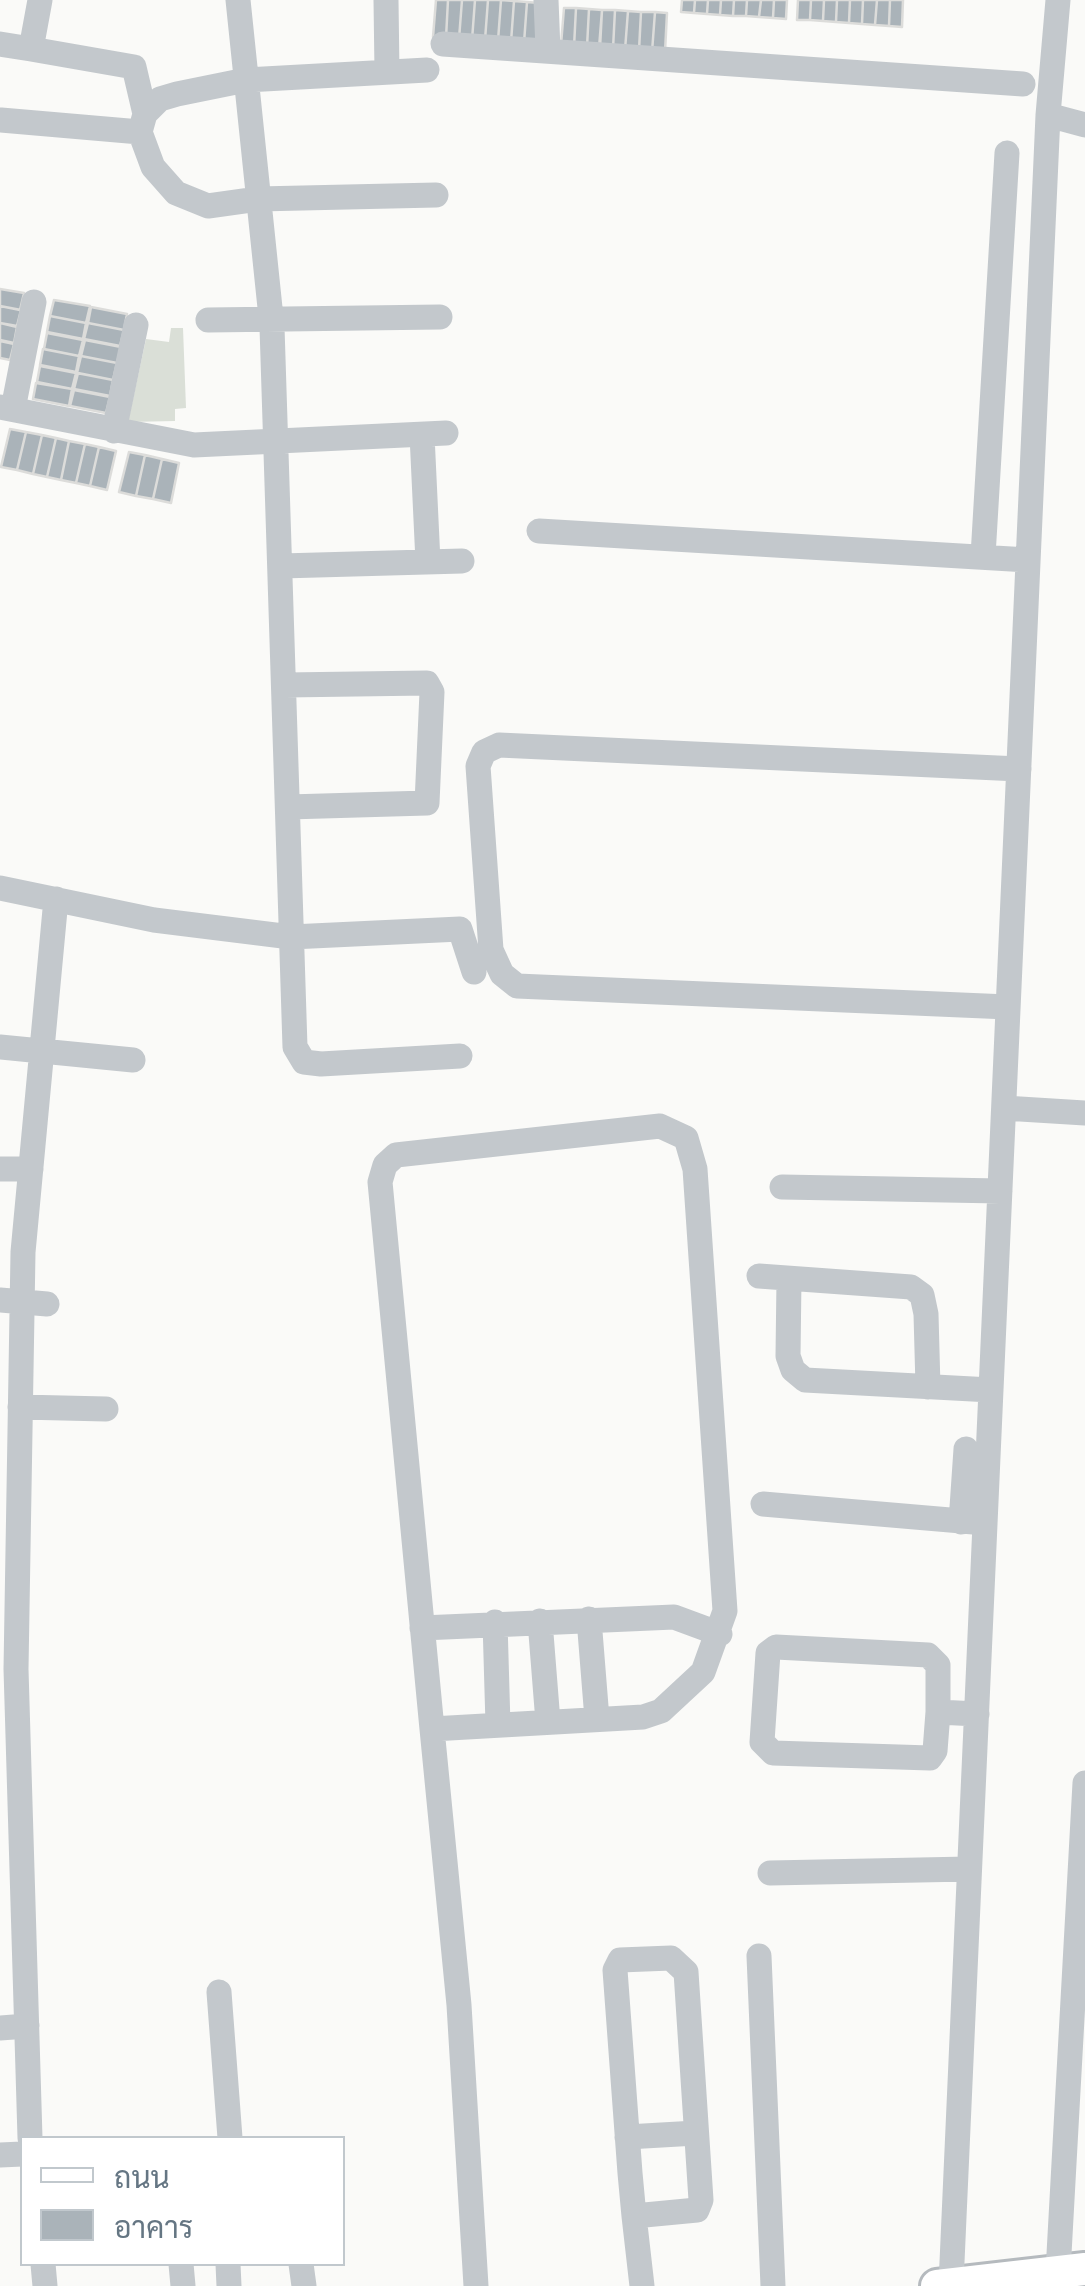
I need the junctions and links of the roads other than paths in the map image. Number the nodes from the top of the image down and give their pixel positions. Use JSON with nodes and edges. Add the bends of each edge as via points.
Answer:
{"nodes":[{"id":1,"x":40,"y":0,"type":"edge"},
{"id":2,"x":238,"y":0,"type":"edge"},
{"id":3,"x":386,"y":0,"type":"edge"},
{"id":4,"x":546,"y":0,"type":"edge"},
{"id":5,"x":1058,"y":0,"type":"edge"},
{"id":6,"x":0,"y":44,"type":"edge"},
{"id":7,"x":443,"y":44,"type":"dead end"},
{"id":8,"x":32,"y":50,"type":"junction"},
{"id":9,"x":548,"y":50,"type":"junction"},
{"id":10,"x":426,"y":70,"type":"dead end"},
{"id":11,"x":387,"y":72,"type":"junction"},
{"id":12,"x":246,"y":80,"type":"junction"},
{"id":13,"x":1023,"y":84,"type":"dead end"},
{"id":14,"x":1048,"y":115,"type":"junction"},
{"id":15,"x":2,"y":120,"type":"edge"},
{"id":16,"x":142,"y":123,"type":"junction"},
{"id":17,"x":1085,"y":124,"type":"edge"},
{"id":18,"x":1007,"y":153,"type":"dead end"},
{"id":19,"x":436,"y":195,"type":"dead end"},
{"id":20,"x":258,"y":199,"type":"junction"},
{"id":21,"x":34,"y":302,"type":"dead end"},
{"id":22,"x":440,"y":317,"type":"dead end"},
{"id":23,"x":208,"y":320,"type":"dead end"},
{"id":24,"x":271,"y":320,"type":"junction"},
{"id":25,"x":136,"y":325,"type":"dead end"},
{"id":26,"x":7,"y":408,"type":"edge"},
{"id":27,"x":114,"y":431,"type":"junction"},
{"id":28,"x":276,"y":442,"type":"junction"},
{"id":29,"x":539,"y":530,"type":"dead end"},
{"id":30,"x":983,"y":556,"type":"junction"},
{"id":31,"x":1028,"y":560,"type":"junction"},
{"id":32,"x":462,"y":561,"type":"dead end"},
{"id":33,"x":428,"y":562,"type":"junction"},
{"id":34,"x":281,"y":566,"type":"junction"},
{"id":35,"x":285,"y":685,"type":"junction"},
{"id":36,"x":1019,"y":769,"type":"junction"},
{"id":37,"x":288,"y":807,"type":"junction"},
{"id":38,"x":0,"y":888,"type":"edge"},
{"id":39,"x":56,"y":899,"type":"junction"},
{"id":40,"x":291,"y":937,"type":"junction"},
{"id":41,"x":474,"y":972,"type":"dead end"},
{"id":42,"x":1008,"y":1006,"type":"junction"},
{"id":43,"x":0,"y":1047,"type":"edge"},
{"id":44,"x":42,"y":1051,"type":"junction"},
{"id":45,"x":460,"y":1056,"type":"dead end"},
{"id":46,"x":133,"y":1060,"type":"dead end"},
{"id":47,"x":1004,"y":1108,"type":"junction"},
{"id":48,"x":1085,"y":1113,"type":"edge"},
{"id":49,"x":0,"y":1168,"type":"edge"},
{"id":50,"x":31,"y":1169,"type":"junction"},
{"id":51,"x":782,"y":1187,"type":"dead end"},
{"id":52,"x":1000,"y":1190,"type":"junction"},
{"id":53,"x":760,"y":1276,"type":"dead end"},
{"id":54,"x":788,"y":1279,"type":"junction"},
{"id":55,"x":23,"y":1301,"type":"edge"},
{"id":56,"x":928,"y":1387,"type":"junction"},
{"id":57,"x":991,"y":1390,"type":"junction"},
{"id":58,"x":106,"y":1409,"type":"dead end"},
{"id":59,"x":14,"y":1417,"type":"edge"},
{"id":60,"x":966,"y":1449,"type":"dead end"},
{"id":61,"x":762,"y":1504,"type":"dead end"},
{"id":62,"x":973,"y":1522,"type":"junction"},
{"id":63,"x":9,"y":1541,"type":"edge"},
{"id":64,"x":588,"y":1619,"type":"junction"},
{"id":65,"x":540,"y":1621,"type":"junction"},
{"id":66,"x":494,"y":1622,"type":"junction"},
{"id":67,"x":422,"y":1628,"type":"junction"},
{"id":68,"x":720,"y":1634,"type":"junction"},
{"id":69,"x":8,"y":1669,"type":"edge"},
{"id":70,"x":938,"y":1712,"type":"junction"},
{"id":71,"x":976,"y":1714,"type":"junction"},
{"id":72,"x":598,"y":1719,"type":"junction"},
{"id":73,"x":548,"y":1722,"type":"junction"},
{"id":74,"x":498,"y":1725,"type":"junction"},
{"id":75,"x":432,"y":1729,"type":"junction"},
{"id":76,"x":1085,"y":1783,"type":"edge"},
{"id":77,"x":970,"y":1869,"type":"junction"},
{"id":78,"x":770,"y":1873,"type":"dead end"},
{"id":79,"x":12,"y":1951,"type":"edge"},
{"id":80,"x":759,"y":1956,"type":"dead end"},
{"id":81,"x":219,"y":1992,"type":"dead end"},
{"id":82,"x":27,"y":2026,"type":"junction"},
{"id":83,"x":0,"y":2028,"type":"edge"},
{"id":84,"x":696,"y":2134,"type":"junction"},
{"id":85,"x":30,"y":2136,"type":"edge"},
{"id":86,"x":230,"y":2136,"type":"edge"},
{"id":87,"x":627,"y":2136,"type":"junction"},
{"id":88,"x":634,"y":2216,"type":"junction"},
{"id":89,"x":1072,"y":2271,"type":"edge"},
{"id":90,"x":944,"y":2285,"type":"edge"},
{"id":91,"x":476,"y":2286,"type":"edge"},
{"id":92,"x":642,"y":2286,"type":"edge"},
{"id":93,"x":773,"y":2286,"type":"edge"}],
"edges":[{"from":1,"to":8,"type":"street"},
{"from":2,"to":12,"type":"street"},
{"from":3,"to":11,"type":"street"},
{"from":4,"to":9,"type":"street"},
{"from":5,"to":14,"type":"street"},
{"from":6,"to":8,"type":"street"},
{"from":7,"to":9,"type":"street"},
{"from":8,"to":16,"type":"street","via":[[134,67]]},
{"from":9,"to":13,"type":"street"},
{"from":10,"to":11,"type":"street"},
{"from":11,"to":12,"type":"street"},
{"from":12,"to":16,"type":"street","via":[[160,99]]},
{"from":12,"to":20,"type":"street"},
{"from":14,"to":17,"type":"street"},
{"from":14,"to":31,"type":"street"},
{"from":15,"to":16,"type":"street"},
{"from":16,"to":20,"type":"street","via":[[153,167],[176,193],[208,206]]},
{"from":18,"to":30,"type":"street"},
{"from":19,"to":20,"type":"street"},
{"from":20,"to":24,"type":"street"},
{"from":21,"to":26,"type":"street"},
{"from":22,"to":24,"type":"street"},
{"from":23,"to":24,"type":"street"},
{"from":24,"to":28,"type":"street"},
{"from":25,"to":27,"type":"street"},
{"from":26,"to":27,"type":"street"},
{"from":27,"to":28,"type":"street","via":[[194,445]]},
{"from":28,"to":33,"type":"street","via":[[434,434]]},
{"from":28,"to":34,"type":"street"},
{"from":29,"to":30,"type":"street"},
{"from":30,"to":31,"type":"street"},
{"from":31,"to":36,"type":"street"},
{"from":32,"to":33,"type":"street"},
{"from":33,"to":34,"type":"street"},
{"from":34,"to":35,"type":"street"},
{"from":35,"to":37,"type":"street"},
{"from":35,"to":37,"type":"street","via":[[427,683],[432,692],[427,803]]},
{"from":36,"to":42,"type":"street"},
{"from":36,"to":42,"type":"street","via":[[498,745],[484,752],[478,766],[492,950],[502,974],[517,986]]},
{"from":37,"to":40,"type":"street"},
{"from":38,"to":39,"type":"street"},
{"from":39,"to":40,"type":"street","via":[[154,920]]},
{"from":39,"to":44,"type":"street"},
{"from":40,"to":41,"type":"street","via":[[460,930]]},
{"from":40,"to":45,"type":"street","via":[[294,1047],[304,1062]]},
{"from":42,"to":47,"type":"street"},
{"from":43,"to":44,"type":"street"},
{"from":44,"to":46,"type":"street"},
{"from":44,"to":50,"type":"street"},
{"from":47,"to":48,"type":"street"},
{"from":47,"to":52,"type":"street"},
{"from":49,"to":50,"type":"street"},
{"from":50,"to":55,"type":"street"},
{"from":51,"to":52,"type":"street"},
{"from":52,"to":57,"type":"street"},
{"from":53,"to":54,"type":"street"},
{"from":54,"to":56,"type":"street","via":[[911,1287],[922,1295]]},
{"from":54,"to":56,"type":"street","via":[[788,1356],[804,1380]]},
{"from":55,"to":59,"type":"street"},
{"from":56,"to":57,"type":"street"},
{"from":57,"to":62,"type":"street"},
{"from":58,"to":59,"type":"street"},
{"from":59,"to":63,"type":"street"},
{"from":60,"to":62,"type":"street"},
{"from":61,"to":62,"type":"street"},
{"from":62,"to":71,"type":"street"},
{"from":63,"to":69,"type":"street"},
{"from":64,"to":65,"type":"street"},
{"from":64,"to":68,"type":"street","via":[[674,1617]]},
{"from":64,"to":72,"type":"street"},
{"from":65,"to":66,"type":"street"},
{"from":65,"to":73,"type":"street"},
{"from":66,"to":67,"type":"street"},
{"from":66,"to":74,"type":"street"},
{"from":67,"to":68,"type":"street","via":[[380,1182],[385,1165],[396,1155],[660,1126],[686,1138],[695,1170],[725,1612]]},
{"from":67,"to":75,"type":"street"},
{"from":68,"to":72,"type":"street","via":[[703,1672],[661,1711]]},
{"from":69,"to":79,"type":"street"},
{"from":70,"to":70,"type":"street","via":[[930,1758],[772,1754],[762,1742],[768,1653],[776,1647],[928,1655],[938,1664]]},
{"from":70,"to":71,"type":"street"},
{"from":71,"to":77,"type":"street"},
{"from":72,"to":73,"type":"street"},
{"from":73,"to":74,"type":"street"},
{"from":74,"to":75,"type":"street"},
{"from":75,"to":91,"type":"street","via":[[459,2005]]},
{"from":76,"to":89,"type":"street"},
{"from":77,"to":78,"type":"street"},
{"from":77,"to":90,"type":"street"},
{"from":79,"to":82,"type":"street"},
{"from":80,"to":93,"type":"street"},
{"from":81,"to":86,"type":"street"},
{"from":82,"to":83,"type":"street"},
{"from":82,"to":85,"type":"street"},
{"from":84,"to":87,"type":"street"},
{"from":84,"to":87,"type":"street","via":[[686,1972],[670,1958],[630,1959],[620,1960],[615,1970]]},
{"from":84,"to":88,"type":"street","via":[[700,2206]]},
{"from":87,"to":88,"type":"street"},
{"from":88,"to":92,"type":"street"},
{"from":89,"to":90,"type":"main road"}]}
